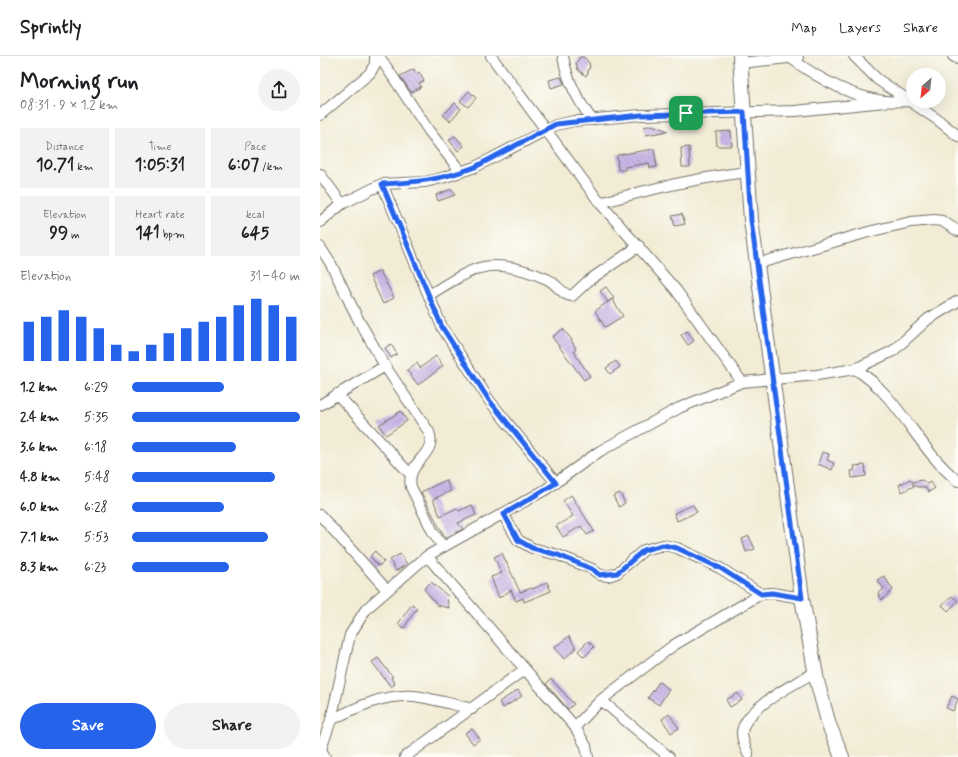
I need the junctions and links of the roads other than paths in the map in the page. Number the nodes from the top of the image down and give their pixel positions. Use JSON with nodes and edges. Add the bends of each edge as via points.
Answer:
{"nodes":[{"id":1,"x":375,"y":56,"type":"edge"},
{"id":2,"x":379,"y":56,"type":"edge"},
{"id":3,"x":491,"y":56,"type":"edge"},
{"id":4,"x":563,"y":56,"type":"edge"},
{"id":5,"x":953,"y":56,"type":"edge"},
{"id":6,"x":796,"y":57,"type":"edge"},
{"id":7,"x":858,"y":57,"type":"edge"},
{"id":8,"x":958,"y":59,"type":"edge"},
{"id":9,"x":740,"y":60,"type":"edge"},
{"id":10,"x":906,"y":99,"type":"edge"},
{"id":11,"x":906,"y":101,"type":"edge"},
{"id":12,"x":885,"y":102,"type":"junction"},
{"id":13,"x":919,"y":108,"type":"edge"},
{"id":14,"x":744,"y":112,"type":"junction"},
{"id":15,"x":320,"y":114,"type":"edge"},
{"id":16,"x":592,"y":120,"type":"junction"},
{"id":17,"x":546,"y":129,"type":"junction"},
{"id":18,"x":958,"y":136,"type":"edge"},
{"id":19,"x":461,"y":172,"type":"junction"},
{"id":20,"x":747,"y":172,"type":"junction"},
{"id":21,"x":320,"y":174,"type":"edge"},
{"id":22,"x":382,"y":184,"type":"junction"},
{"id":23,"x":600,"y":203,"type":"junction"},
{"id":24,"x":342,"y":204,"type":"junction"},
{"id":25,"x":320,"y":222,"type":"edge"},
{"id":26,"x":958,"y":231,"type":"edge"},
{"id":27,"x":639,"y":246,"type":"junction"},
{"id":28,"x":320,"y":247,"type":"edge"},
{"id":29,"x":756,"y":264,"type":"junction"},
{"id":30,"x":428,"y":295,"type":"junction"},
{"id":31,"x":958,"y":301,"type":"edge"},
{"id":32,"x":385,"y":366,"type":"junction"},
{"id":33,"x":855,"y":369,"type":"junction"},
{"id":34,"x":773,"y":379,"type":"junction"},
{"id":35,"x":742,"y":382,"type":"junction"},
{"id":36,"x":337,"y":394,"type":"junction"},
{"id":37,"x":320,"y":405,"type":"edge"},
{"id":38,"x":410,"y":474,"type":"junction"},
{"id":39,"x":958,"y":481,"type":"edge"},
{"id":40,"x":556,"y":483,"type":"junction"},
{"id":41,"x":504,"y":514,"type":"junction"},
{"id":42,"x":320,"y":515,"type":"edge"},
{"id":43,"x":443,"y":547,"type":"junction"},
{"id":44,"x":427,"y":556,"type":"junction"},
{"id":45,"x":387,"y":590,"type":"junction"},
{"id":46,"x":761,"y":594,"type":"junction"},
{"id":47,"x":802,"y":598,"type":"junction"},
{"id":48,"x":525,"y":669,"type":"junction"},
{"id":49,"x":815,"y":672,"type":"junction"},
{"id":50,"x":601,"y":700,"type":"junction"},
{"id":51,"x":472,"y":709,"type":"junction"},
{"id":52,"x":331,"y":720,"type":"junction"},
{"id":53,"x":575,"y":727,"type":"junction"},
{"id":54,"x":320,"y":752,"type":"edge"},
{"id":55,"x":747,"y":756,"type":"edge"},
{"id":56,"x":323,"y":757,"type":"edge"},
{"id":57,"x":405,"y":757,"type":"edge"},
{"id":58,"x":588,"y":757,"type":"edge"},
{"id":59,"x":669,"y":757,"type":"edge"},
{"id":60,"x":842,"y":757,"type":"edge"}],
"edges":[{"from":1,"to":15,"type":"street","via":[[375,64],[370,73]]},
{"from":2,"to":19,"type":"street","via":[[429,131]]},
{"from":3,"to":17,"type":"street"},
{"from":4,"to":16,"type":"street","via":[[565,71],[576,97]]},
{"from":5,"to":8,"type":"street"},
{"from":6,"to":9,"type":"street"},
{"from":6,"to":12,"type":"street","via":[[827,83]]},
{"from":7,"to":10,"type":"street","via":[[877,79]]},
{"from":9,"to":14,"type":"street"},
{"from":11,"to":12,"type":"street"},
{"from":12,"to":14,"type":"street","via":[[795,111]]},
{"from":13,"to":18,"type":"street"},
{"from":14,"to":16,"type":"street","via":[[641,115]]},
{"from":14,"to":20,"type":"street"},
{"from":16,"to":17,"type":"street","via":[[556,124]]},
{"from":17,"to":19,"type":"street"},
{"from":17,"to":23,"type":"street"},
{"from":19,"to":22,"type":"street","via":[[425,182]]},
{"from":20,"to":23,"type":"street","via":[[702,178]]},
{"from":20,"to":29,"type":"street"},
{"from":21,"to":24,"type":"street"},
{"from":22,"to":24,"type":"street"},
{"from":22,"to":30,"type":"street"},
{"from":23,"to":27,"type":"street"},
{"from":24,"to":25,"type":"street"},
{"from":26,"to":29,"type":"street","via":[[942,221],[911,222]]},
{"from":27,"to":30,"type":"street","via":[[588,281],[572,296],[548,279],[514,268],[497,266],[477,269]]},
{"from":27,"to":35,"type":"street","via":[[676,290]]},
{"from":28,"to":32,"type":"street"},
{"from":29,"to":34,"type":"street"},
{"from":30,"to":40,"type":"street","via":[[442,327],[489,400]]},
{"from":31,"to":33,"type":"street","via":[[928,319],[893,351]]},
{"from":32,"to":36,"type":"street"},
{"from":32,"to":38,"type":"street","via":[[432,439],[426,453]]},
{"from":33,"to":34,"type":"street"},
{"from":33,"to":39,"type":"street","via":[[885,393],[924,447]]},
{"from":34,"to":35,"type":"street"},
{"from":34,"to":47,"type":"street"},
{"from":35,"to":40,"type":"street","via":[[646,424],[600,451]]},
{"from":36,"to":37,"type":"street"},
{"from":36,"to":38,"type":"street"},
{"from":38,"to":43,"type":"street","via":[[411,487]]},
{"from":40,"to":41,"type":"street"},
{"from":41,"to":43,"type":"street"},
{"from":41,"to":46,"type":"street","via":[[518,540],[532,548],[572,560],[600,575],[617,573],[644,550],[663,545],[677,548],[720,568]]},
{"from":42,"to":45,"type":"street"},
{"from":43,"to":44,"type":"street"},
{"from":44,"to":45,"type":"street"},
{"from":44,"to":48,"type":"street"},
{"from":45,"to":52,"type":"street","via":[[366,609],[350,635]]},
{"from":46,"to":47,"type":"street","via":[[772,593]]},
{"from":46,"to":50,"type":"street","via":[[674,645]]},
{"from":47,"to":49,"type":"street"},
{"from":48,"to":51,"type":"street"},
{"from":48,"to":53,"type":"street"},
{"from":49,"to":55,"type":"street","via":[[753,711],[742,732]]},
{"from":49,"to":60,"type":"street","via":[[829,725]]},
{"from":50,"to":53,"type":"street"},
{"from":50,"to":59,"type":"street"},
{"from":51,"to":52,"type":"street","via":[[415,696],[395,697],[372,702]]},
{"from":51,"to":57,"type":"street"},
{"from":52,"to":54,"type":"street"},
{"from":53,"to":58,"type":"street","via":[[586,746]]},
{"from":54,"to":56,"type":"street"}]}
